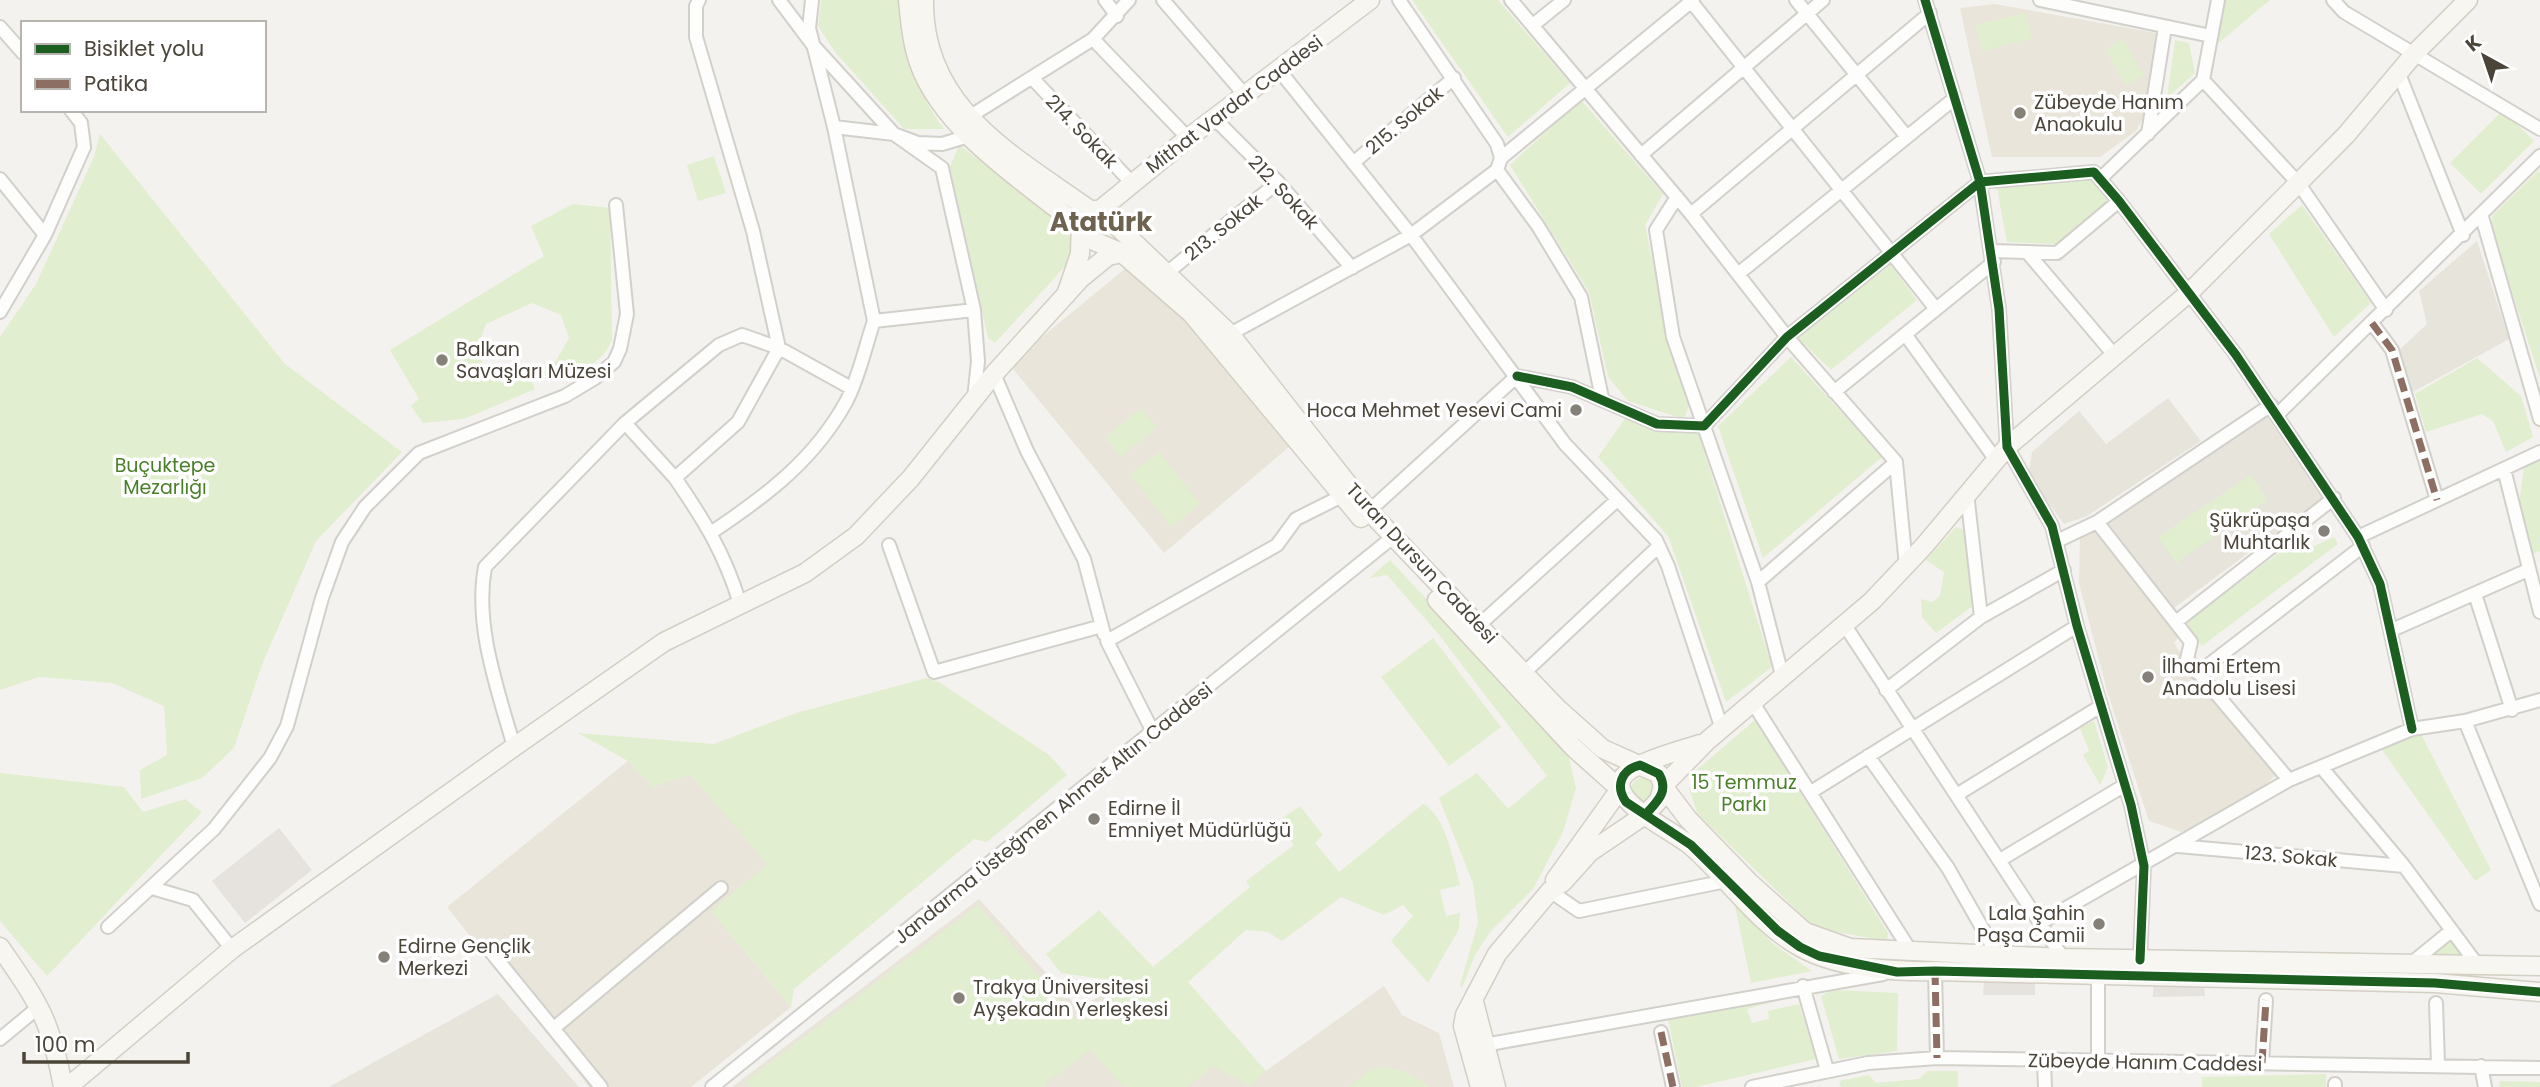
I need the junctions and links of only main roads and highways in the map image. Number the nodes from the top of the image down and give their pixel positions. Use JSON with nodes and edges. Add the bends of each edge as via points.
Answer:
{"nodes":[{"id":1,"x":908,"y":0,"type":"edge"},
{"id":2,"x":924,"y":0,"type":"edge"},
{"id":3,"x":1370,"y":0,"type":"edge"},
{"id":4,"x":2468,"y":0,"type":"edge"},
{"id":5,"x":962,"y":119,"type":"junction"},
{"id":6,"x":1099,"y":212,"type":"junction"},
{"id":7,"x":1079,"y":226,"type":"junction"},
{"id":8,"x":1099,"y":241,"type":"junction"},
{"id":9,"x":1122,"y":253,"type":"junction"},
{"id":10,"x":1068,"y":289,"type":"junction"},
{"id":11,"x":1389,"y":541,"type":"junction"},
{"id":12,"x":1707,"y":741,"type":"junction"},
{"id":13,"x":1640,"y":765,"type":"junction"},
{"id":14,"x":1664,"y":786,"type":"junction"},
{"id":15,"x":1620,"y":789,"type":"junction"},
{"id":16,"x":1646,"y":814,"type":"junction"},
{"id":17,"x":1550,"y":891,"type":"junction"},
{"id":18,"x":0,"y":947,"type":"edge"},
{"id":19,"x":2540,"y":966,"type":"edge"},
{"id":20,"x":2540,"y":992,"type":"edge"},
{"id":21,"x":1474,"y":1002,"type":"junction"},
{"id":22,"x":66,"y":1087,"type":"edge"},
{"id":23,"x":1480,"y":1087,"type":"edge"},
{"id":24,"x":1496,"y":1087,"type":"edge"}],
"edges":[{"from":1,"to":5,"type":"main road","via":[[919,65],[932,90]]},
{"from":2,"to":5,"type":"main road","name":"Turan Dursun Caddesi","via":[[926,41]]},
{"from":3,"to":6,"type":"main road","name":"Mithat Vardar Caddesi","via":[[1244,94]]},
{"from":4,"to":12,"type":"main road","via":[[2415,53],[2346,135],[2190,292],[2001,453],[1906,566],[1783,679]]},
{"from":5,"to":6,"type":"main road","name":"Turan Dursun Caddesi"},
{"from":5,"to":7,"type":"main road","name":"Turan Dursun Caddesi","via":[[969,136]]},
{"from":6,"to":7,"type":"main road","via":[[1081,216]]},
{"from":6,"to":8,"type":"main road","via":[[1108,231]]},
{"from":6,"to":11,"type":"main road","name":"Turan Dursun Caddesi","via":[[1230,334]]},
{"from":7,"to":8,"type":"main road","via":[[1087,238]]},
{"from":7,"to":10,"type":"main road","via":[[1080,254]]},
{"from":8,"to":9,"type":"main road","name":"Turan Dursun Caddesi"},
{"from":8,"to":10,"type":"main road"},
{"from":9,"to":10,"type":"main road","via":[[1108,256]]},
{"from":9,"to":11,"type":"main road","name":"Turan Dursun Caddesi","via":[[1192,314],[1342,496]]},
{"from":10,"to":22,"type":"main road","via":[[911,478],[856,536],[805,573],[664,642],[232,950]]},
{"from":11,"to":13,"type":"main road","name":"Turan Dursun Caddesi","via":[[1557,708],[1603,749]]},
{"from":11,"to":15,"type":"main road","name":"Turan Dursun Caddesi","via":[[1574,748]]},
{"from":12,"to":13,"type":"main road"},
{"from":12,"to":14,"type":"main road"},
{"from":13,"to":14,"type":"main road","via":[[1659,774]]},
{"from":13,"to":15,"type":"main road","via":[[1628,770]]},
{"from":14,"to":16,"type":"main road"},
{"from":14,"to":19,"type":"main road","via":[[1741,874],[1805,932],[1850,948],[2063,958]]},
{"from":15,"to":16,"type":"main road","via":[[1626,802]]},
{"from":15,"to":17,"type":"main road","via":[[1562,867]]},
{"from":16,"to":17,"type":"main road","via":[[1590,852]]},
{"from":16,"to":20,"type":"main road","via":[[1691,845],[1777,931],[1800,947],[1819,956],[1897,972],[2435,984]]},
{"from":17,"to":21,"type":"main road","via":[[1497,954]]},
{"from":18,"to":22,"type":"main road","via":[[40,1006],[54,1038]]},
{"from":21,"to":23,"type":"main road","via":[[1463,1026]]},
{"from":21,"to":24,"type":"main road"}]}
